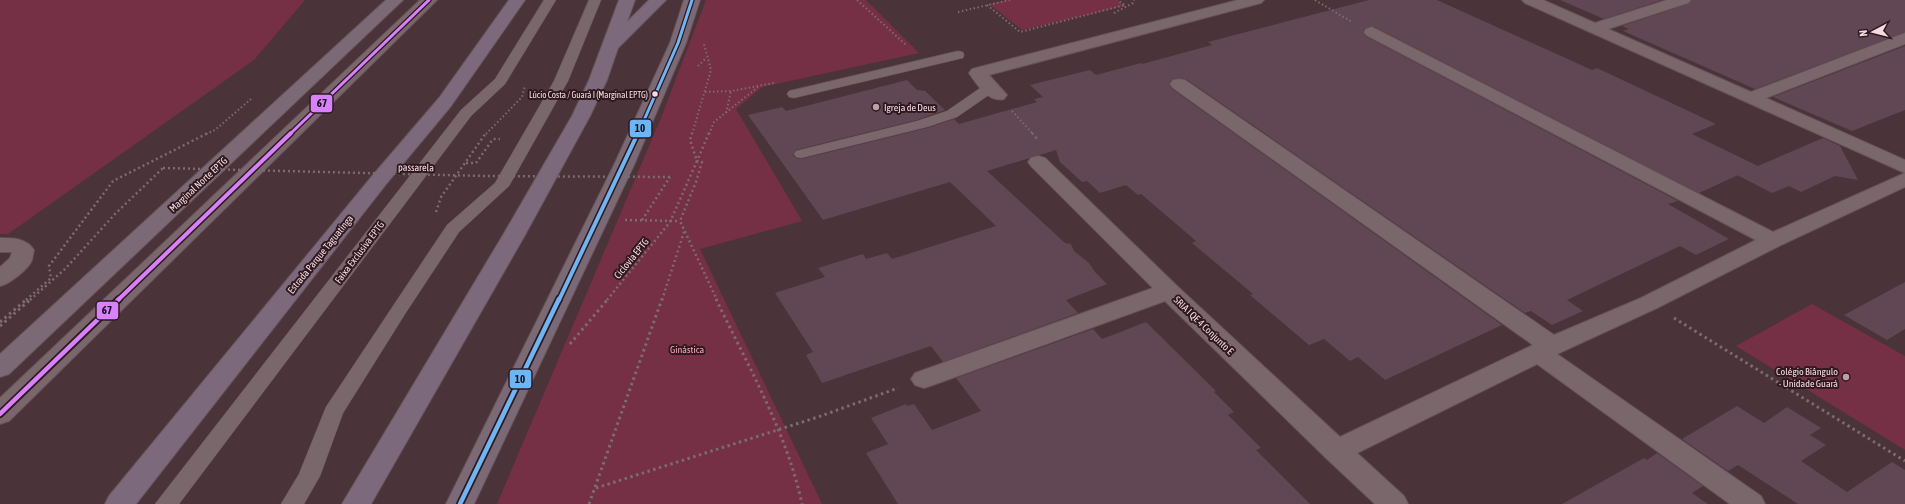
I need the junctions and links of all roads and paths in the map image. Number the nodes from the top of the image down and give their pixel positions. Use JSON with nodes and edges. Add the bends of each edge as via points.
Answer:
{"nodes":[{"id":1,"x":395,"y":0,"type":"edge"},
{"id":2,"x":429,"y":0,"type":"edge"},
{"id":3,"x":517,"y":0,"type":"edge"},
{"id":4,"x":550,"y":0,"type":"edge"},
{"id":5,"x":595,"y":0,"type":"edge"},
{"id":6,"x":627,"y":0,"type":"edge"},
{"id":7,"x":658,"y":0,"type":"edge"},
{"id":8,"x":692,"y":0,"type":"edge"},
{"id":9,"x":857,"y":0,"type":"edge"},
{"id":10,"x":1010,"y":0,"type":"edge"},
{"id":11,"x":1117,"y":0,"type":"edge"},
{"id":12,"x":1256,"y":0,"type":"edge"},
{"id":13,"x":1315,"y":0,"type":"edge"},
{"id":14,"x":1530,"y":0,"type":"edge"},
{"id":15,"x":1683,"y":0,"type":"edge"},
{"id":16,"x":987,"y":5,"type":"junction"},
{"id":17,"x":958,"y":12,"type":"dead end"},
{"id":18,"x":1595,"y":28,"type":"junction"},
{"id":19,"x":1372,"y":32,"type":"joint"},
{"id":20,"x":1905,"y":38,"type":"edge"},
{"id":21,"x":704,"y":41,"type":"dead end"},
{"id":22,"x":610,"y":47,"type":"junction"},
{"id":23,"x":909,"y":48,"type":"dead end"},
{"id":24,"x":958,"y":55,"type":"dead end"},
{"id":25,"x":706,"y":58,"type":"junction"},
{"id":26,"x":698,"y":66,"type":"dead end"},
{"id":27,"x":527,"y":79,"type":"dead end"},
{"id":28,"x":780,"y":82,"type":"dead end"},
{"id":29,"x":1179,"y":84,"type":"dead end"},
{"id":30,"x":758,"y":87,"type":"junction"},
{"id":31,"x":731,"y":91,"type":"junction"},
{"id":32,"x":995,"y":91,"type":"junction"},
{"id":33,"x":705,"y":92,"type":"junction"},
{"id":34,"x":257,"y":94,"type":"dead end"},
{"id":35,"x":794,"y":94,"type":"dead end"},
{"id":36,"x":1751,"y":98,"type":"junction"},
{"id":37,"x":726,"y":113,"type":"junction"},
{"id":38,"x":504,"y":139,"type":"dead end"},
{"id":39,"x":801,"y":154,"type":"dead end"},
{"id":40,"x":697,"y":161,"type":"junction"},
{"id":41,"x":1038,"y":162,"type":"joint"},
{"id":42,"x":465,"y":163,"type":"junction"},
{"id":43,"x":1905,"y":167,"type":"edge"},
{"id":44,"x":1905,"y":179,"type":"edge"},
{"id":45,"x":434,"y":218,"type":"dead end"},
{"id":46,"x":597,"y":220,"type":"junction"},
{"id":47,"x":642,"y":220,"type":"junction"},
{"id":48,"x":680,"y":221,"type":"junction"},
{"id":49,"x":670,"y":222,"type":"junction"},
{"id":50,"x":684,"y":232,"type":"junction"},
{"id":51,"x":1773,"y":240,"type":"junction"},
{"id":52,"x":0,"y":245,"type":"edge"},
{"id":53,"x":0,"y":279,"type":"edge"},
{"id":54,"x":1169,"y":291,"type":"junction"},
{"id":55,"x":1649,"y":303,"type":"junction"},
{"id":56,"x":0,"y":322,"type":"edge"},
{"id":57,"x":0,"y":326,"type":"edge"},
{"id":58,"x":569,"y":345,"type":"dead end"},
{"id":59,"x":1545,"y":350,"type":"junction"},
{"id":60,"x":0,"y":368,"type":"edge"},
{"id":61,"x":924,"y":379,"type":"joint"},
{"id":62,"x":0,"y":414,"type":"edge"},
{"id":63,"x":778,"y":430,"type":"junction"},
{"id":64,"x":1336,"y":450,"type":"junction"},
{"id":65,"x":1905,"y":461,"type":"edge"},
{"id":66,"x":596,"y":488,"type":"junction"},
{"id":67,"x":118,"y":504,"type":"edge"},
{"id":68,"x":166,"y":504,"type":"edge"},
{"id":69,"x":292,"y":504,"type":"edge"},
{"id":70,"x":356,"y":504,"type":"edge"},
{"id":71,"x":460,"y":504,"type":"edge"},
{"id":72,"x":589,"y":504,"type":"edge"},
{"id":73,"x":802,"y":504,"type":"edge"},
{"id":74,"x":1394,"y":504,"type":"edge"},
{"id":75,"x":1751,"y":504,"type":"edge"}],
"edges":[{"from":1,"to":60,"type":"main road","name":"Marginal Norte EPTG"},
{"from":2,"to":62,"type":"street"},
{"from":3,"to":67,"type":"highway","name":"Estrada Parque Taguatinga","via":[[445,102],[380,178]]},
{"from":4,"to":68,"type":"lane","name":"Faixa Exclusiva EPTG","via":[[500,81],[466,113]]},
{"from":5,"to":69,"type":"lane","via":[[561,81],[501,186],[453,229],[399,310],[333,412],[309,476]]},
{"from":6,"to":22,"type":"highway"},
{"from":7,"to":22,"type":"highway"},
{"from":8,"to":46,"type":"main road","via":[[678,43]]},
{"from":9,"to":23,"type":"path"},
{"from":10,"to":16,"type":"path"},
{"from":11,"to":16,"type":"path","via":[[1125,5],[1020,32]]},
{"from":12,"to":32,"type":"street","via":[[978,72]]},
{"from":13,"to":19,"type":"path"},
{"from":14,"to":18,"type":"street"},
{"from":15,"to":18,"type":"street"},
{"from":16,"to":17,"type":"path"},
{"from":18,"to":36,"type":"street"},
{"from":19,"to":51,"type":"street"},
{"from":20,"to":36,"type":"street"},
{"from":21,"to":25,"type":"path"},
{"from":22,"to":70,"type":"highway","via":[[581,116]]},
{"from":24,"to":35,"type":"lane"},
{"from":25,"to":26,"type":"path"},
{"from":25,"to":33,"type":"path","via":[[710,70]]},
{"from":27,"to":42,"type":"path","via":[[522,97],[488,131]]},
{"from":28,"to":30,"type":"path"},
{"from":29,"to":59,"type":"street"},
{"from":30,"to":31,"type":"path"},
{"from":30,"to":37,"type":"path","name":"Ciclovia EPTG"},
{"from":31,"to":33,"type":"path"},
{"from":31,"to":37,"type":"path"},
{"from":32,"to":39,"type":"lane","via":[[952,114],[922,124]]},
{"from":32,"to":41,"type":"path","via":[[1052,157]]},
{"from":33,"to":40,"type":"path","via":[[690,140]]},
{"from":34,"to":56,"type":"path","via":[[215,130],[113,181],[49,266],[51,278]]},
{"from":36,"to":43,"type":"street"},
{"from":37,"to":40,"type":"path","name":"Ciclovia EPTG","via":[[714,122]]},
{"from":38,"to":42,"type":"path","via":[[493,139],[476,163]]},
{"from":40,"to":48,"type":"path","via":[[702,162]]},
{"from":40,"to":49,"type":"path","name":"Ciclovia EPTG"},
{"from":41,"to":54,"type":"street"},
{"from":42,"to":45,"type":"path","via":[[441,197]]},
{"from":44,"to":51,"type":"street"},
{"from":46,"to":47,"type":"path"},
{"from":46,"to":71,"type":"main road"},
{"from":47,"to":49,"type":"path"},
{"from":47,"to":57,"type":"path","name":"passarela","bridge":true,"via":[[670,178],[163,168],[115,214],[65,269]]},
{"from":48,"to":49,"type":"path"},
{"from":48,"to":50,"type":"path"},
{"from":49,"to":58,"type":"path","name":"Ciclovia EPTG"},
{"from":50,"to":63,"type":"path"},
{"from":50,"to":66,"type":"path"},
{"from":51,"to":55,"type":"street"},
{"from":52,"to":53,"type":"street","via":[[15,245],[23,250],[21,260]]},
{"from":54,"to":61,"type":"street","name":"SRIA I QE 4 Conjunto E"},
{"from":54,"to":64,"type":"street","name":"SRIA I QE 4 Conjunto E"},
{"from":55,"to":59,"type":"street"},
{"from":55,"to":65,"type":"path"},
{"from":59,"to":64,"type":"street"},
{"from":59,"to":75,"type":"street"},
{"from":61,"to":63,"type":"path"},
{"from":63,"to":66,"type":"path"},
{"from":63,"to":73,"type":"path","via":[[797,482]]},
{"from":64,"to":74,"type":"street","name":"SRIA I QE 4 Conjunto E"},
{"from":66,"to":72,"type":"path"}]}
